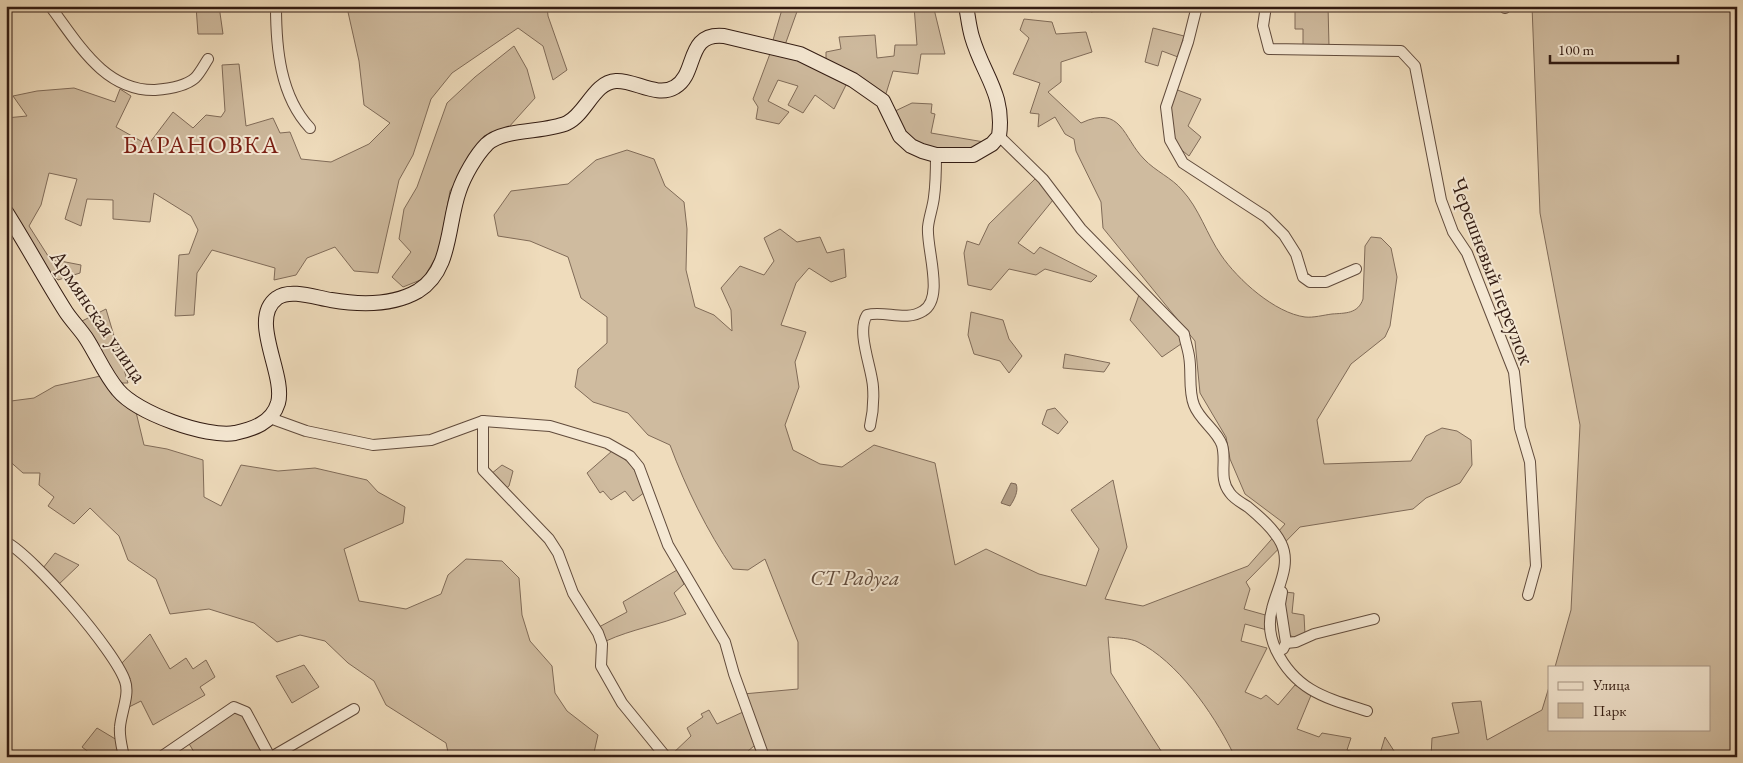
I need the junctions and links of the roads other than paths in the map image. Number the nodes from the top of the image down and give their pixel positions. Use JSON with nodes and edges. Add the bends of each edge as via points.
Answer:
{"nodes":[{"id":1,"x":50,"y":6,"type":"edge"},
{"id":2,"x":276,"y":6,"type":"edge"},
{"id":3,"x":966,"y":6,"type":"edge"},
{"id":4,"x":1197,"y":6,"type":"edge"},
{"id":5,"x":1266,"y":6,"type":"edge"},
{"id":6,"x":208,"y":59,"type":"dead end"},
{"id":7,"x":310,"y":128,"type":"dead end"},
{"id":8,"x":999,"y":136,"type":"junction"},
{"id":9,"x":936,"y":155,"type":"junction"},
{"id":10,"x":6,"y":212,"type":"edge"},
{"id":11,"x":1356,"y":269,"type":"dead end"},
{"id":12,"x":270,"y":418,"type":"junction"},
{"id":13,"x":483,"y":421,"type":"junction"},
{"id":14,"x":870,"y":426,"type":"dead end"},
{"id":15,"x":6,"y":542,"type":"edge"},
{"id":16,"x":1283,"y":574,"type":"junction"},
{"id":17,"x":1528,"y":595,"type":"dead end"},
{"id":18,"x":1374,"y":619,"type":"dead end"},
{"id":19,"x":1286,"y":643,"type":"junction"},
{"id":20,"x":1278,"y":652,"type":"junction"},
{"id":21,"x":354,"y":709,"type":"dead end"},
{"id":22,"x":1367,"y":711,"type":"dead end"},
{"id":23,"x":124,"y":757,"type":"edge"},
{"id":24,"x":161,"y":757,"type":"edge"},
{"id":25,"x":666,"y":757,"type":"edge"},
{"id":26,"x":764,"y":757,"type":"edge"}],
"edges":[{"from":1,"to":6,"type":"street","via":[[103,73],[120,84],[141,90],[167,89],[194,79]]},
{"from":2,"to":7,"type":"street","via":[[277,52],[284,80],[298,116]]},
{"from":3,"to":8,"type":"street","via":[[971,36],[998,98],[1001,110]]},
{"from":4,"to":11,"type":"street","via":[[1166,107],[1167,131],[1183,163],[1266,217],[1284,235],[1296,254],[1303,277],[1310,282],[1326,282]]},
{"from":5,"to":17,"type":"street","name":"Черешневый переулок","via":[[1263,26],[1269,49],[1401,51],[1415,66],[1441,200],[1453,232],[1467,253],[1514,372],[1520,428],[1530,462],[1536,566]]},
{"from":8,"to":9,"type":"street","via":[[973,155]]},
{"from":8,"to":16,"type":"street","via":[[1043,179],[1081,229],[1184,334],[1194,404],[1222,446],[1223,481],[1230,494],[1254,512],[1282,544],[1285,557]]},
{"from":9,"to":12,"type":"street","via":[[911,146],[900,136],[883,101],[853,80],[800,54],[724,36],[711,36],[700,44],[676,87],[661,91],[612,81],[598,90],[579,113],[564,124],[505,135],[489,142],[459,191],[441,264],[430,282],[419,290],[382,302],[334,301],[283,294],[276,298],[266,315],[279,398]]},
{"from":9,"to":14,"type":"street","via":[[934,198],[928,229],[934,284],[931,303],[923,312],[899,316],[872,314],[864,320],[863,335],[873,387],[874,413]]},
{"from":10,"to":12,"type":"street","name":"Армянская улица","via":[[66,312],[118,390],[132,403],[185,427],[218,434],[250,429]]},
{"from":12,"to":13,"type":"street","via":[[306,432],[373,445],[431,440]]},
{"from":13,"to":25,"type":"street","via":[[483,470],[544,533],[558,553],[573,593],[598,633],[602,644],[601,666],[622,703]]},
{"from":13,"to":26,"type":"street","via":[[550,426],[607,443],[630,456],[639,467],[668,545],[725,642]]},
{"from":15,"to":23,"type":"street","via":[[47,575],[112,657],[126,682],[120,727]]},
{"from":16,"to":19,"type":"street","via":[[1280,604]]},
{"from":16,"to":20,"type":"street","via":[[1271,610],[1269,628]]},
{"from":18,"to":19,"type":"street"},
{"from":19,"to":20,"type":"street"},
{"from":20,"to":22,"type":"street","via":[[1297,681],[1328,699]]},
{"from":21,"to":24,"type":"street","via":[[273,756],[269,755],[246,712],[234,707]]}]}
